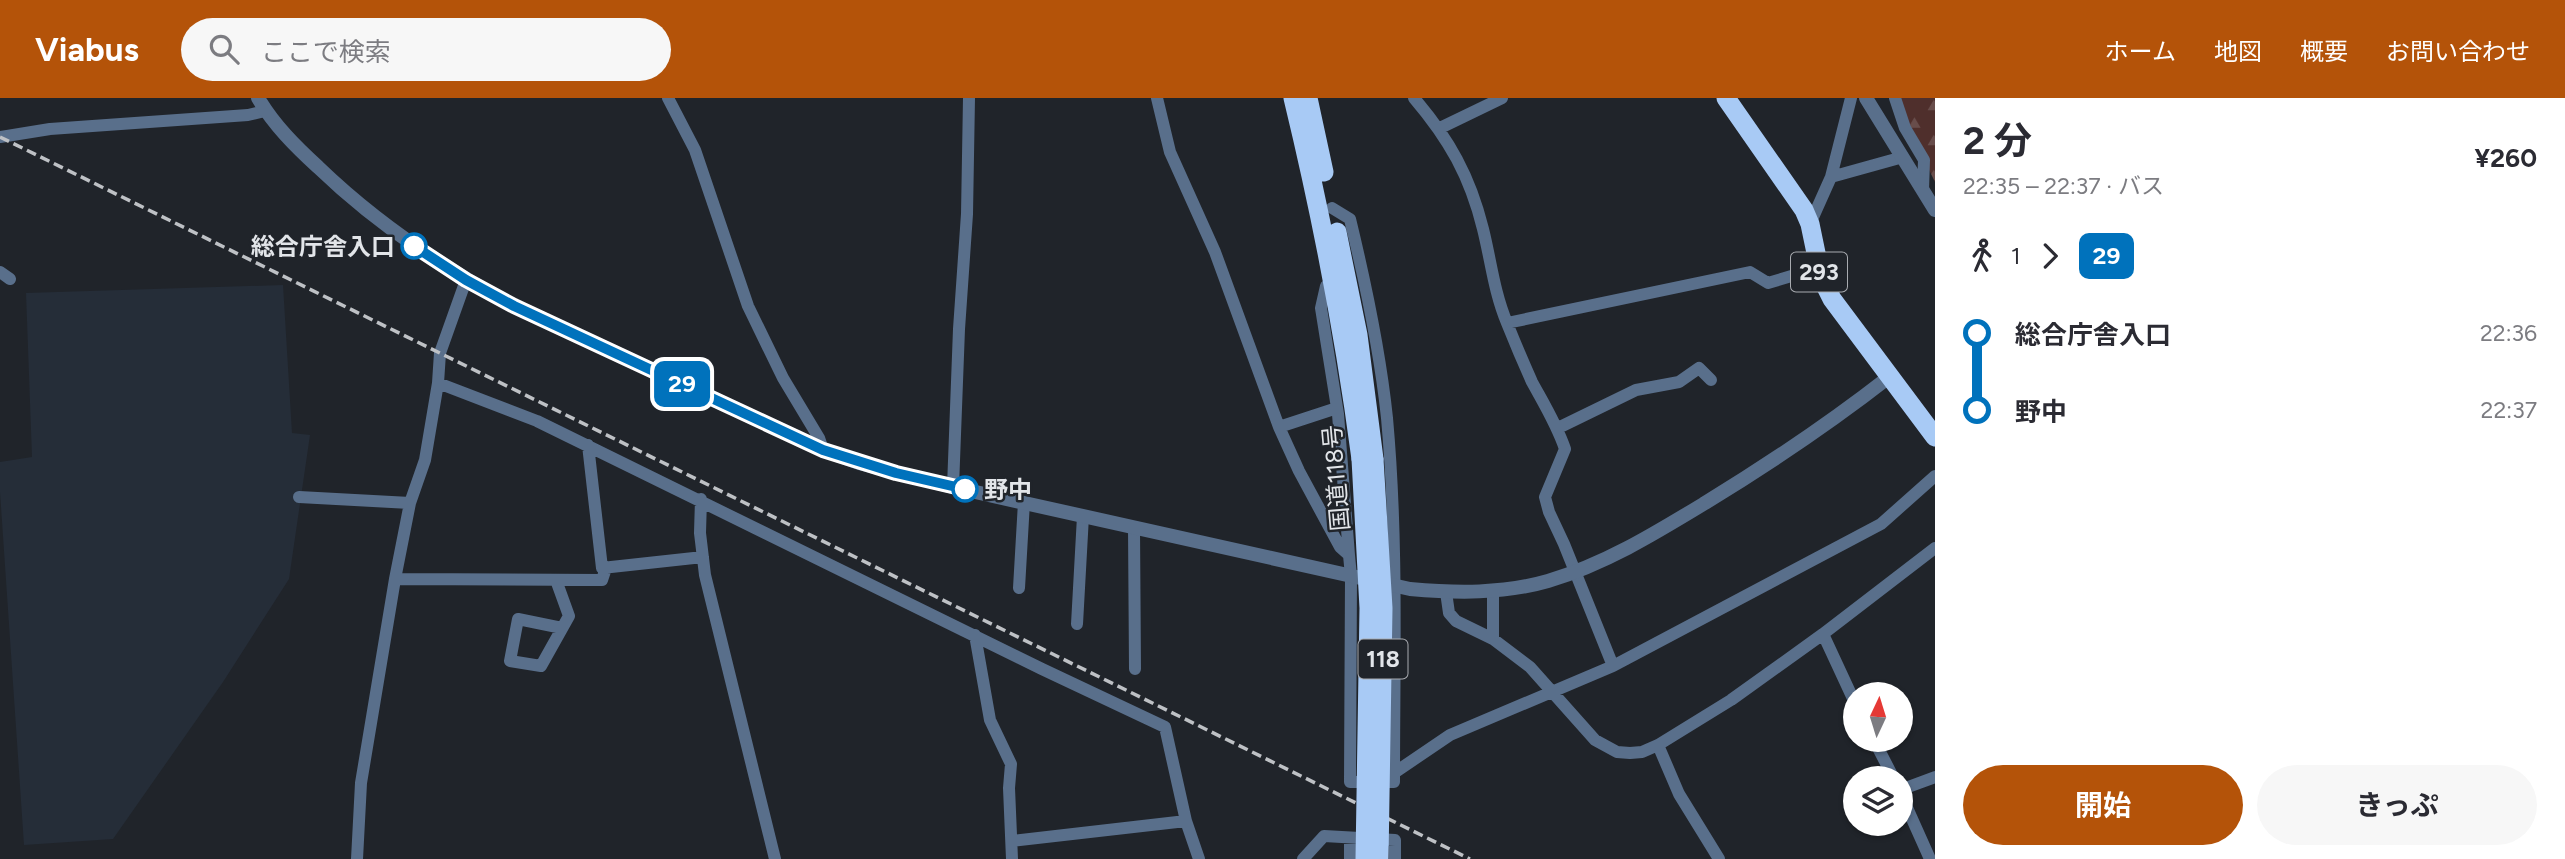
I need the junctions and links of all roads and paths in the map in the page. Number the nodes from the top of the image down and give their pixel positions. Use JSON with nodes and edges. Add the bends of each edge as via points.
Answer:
{"nodes":[{"id":1,"x":668,"y":98,"type":"edge"},
{"id":2,"x":969,"y":98,"type":"edge"},
{"id":3,"x":1157,"y":98,"type":"edge"},
{"id":4,"x":1293,"y":98,"type":"edge"},
{"id":5,"x":1308,"y":98,"type":"edge"},
{"id":6,"x":1415,"y":98,"type":"edge"},
{"id":7,"x":1502,"y":98,"type":"edge"},
{"id":8,"x":1726,"y":98,"type":"edge"},
{"id":9,"x":1851,"y":98,"type":"edge"},
{"id":10,"x":1866,"y":98,"type":"edge"},
{"id":11,"x":1895,"y":98,"type":"edge"},
{"id":12,"x":262,"y":104,"type":"edge"},
{"id":13,"x":1440,"y":128,"type":"junction"},
{"id":14,"x":0,"y":137,"type":"edge"},
{"id":15,"x":1903,"y":157,"type":"junction"},
{"id":16,"x":1830,"y":177,"type":"junction"},
{"id":17,"x":1923,"y":190,"type":"junction"},
{"id":18,"x":1332,"y":208,"type":"junction"},
{"id":19,"x":1935,"y":211,"type":"edge"},
{"id":20,"x":1810,"y":224,"type":"junction"},
{"id":21,"x":1818,"y":268,"type":"junction"},
{"id":22,"x":466,"y":280,"type":"junction"},
{"id":23,"x":1333,"y":283,"type":"junction"},
{"id":24,"x":1507,"y":323,"type":"junction"},
{"id":25,"x":1889,"y":377,"type":"junction"},
{"id":26,"x":1711,"y":380,"type":"dead end"},
{"id":27,"x":438,"y":383,"type":"junction"},
{"id":28,"x":1337,"y":408,"type":"junction"},
{"id":29,"x":1279,"y":427,"type":"junction"},
{"id":30,"x":1558,"y":428,"type":"junction"},
{"id":31,"x":1935,"y":436,"type":"edge"},
{"id":32,"x":588,"y":445,"type":"junction"},
{"id":33,"x":823,"y":450,"type":"junction"},
{"id":34,"x":1368,"y":459,"type":"junction"},
{"id":35,"x":1935,"y":476,"type":"edge"},
{"id":36,"x":953,"y":487,"type":"junction"},
{"id":37,"x":299,"y":497,"type":"dead end"},
{"id":38,"x":701,"y":499,"type":"junction"},
{"id":39,"x":1024,"y":502,"type":"junction"},
{"id":40,"x":410,"y":503,"type":"junction"},
{"id":41,"x":1083,"y":516,"type":"junction"},
{"id":42,"x":1134,"y":528,"type":"junction"},
{"id":43,"x":1935,"y":548,"type":"edge"},
{"id":44,"x":1349,"y":555,"type":"junction"},
{"id":45,"x":703,"y":557,"type":"junction"},
{"id":46,"x":606,"y":568,"type":"junction"},
{"id":47,"x":1576,"y":572,"type":"junction"},
{"id":48,"x":1351,"y":576,"type":"junction"},
{"id":49,"x":395,"y":579,"type":"junction"},
{"id":50,"x":556,"y":580,"type":"junction"},
{"id":51,"x":1396,"y":586,"type":"junction"},
{"id":52,"x":1019,"y":588,"type":"dead end"},
{"id":53,"x":1493,"y":591,"type":"junction"},
{"id":54,"x":1446,"y":592,"type":"junction"},
{"id":55,"x":1077,"y":624,"type":"dead end"},
{"id":56,"x":562,"y":628,"type":"junction"},
{"id":57,"x":1823,"y":634,"type":"junction"},
{"id":58,"x":975,"y":635,"type":"junction"},
{"id":59,"x":1493,"y":639,"type":"junction"},
{"id":60,"x":1613,"y":666,"type":"junction"},
{"id":61,"x":1135,"y":669,"type":"dead end"},
{"id":62,"x":1845,"y":682,"type":"edge"},
{"id":63,"x":1552,"y":691,"type":"junction"},
{"id":64,"x":1658,"y":745,"type":"junction"},
{"id":65,"x":1394,"y":773,"type":"junction"},
{"id":66,"x":1935,"y":777,"type":"edge"},
{"id":67,"x":1913,"y":786,"type":"edge"},
{"id":68,"x":1913,"y":820,"type":"edge"},
{"id":69,"x":1186,"y":821,"type":"junction"},
{"id":70,"x":1350,"y":838,"type":"junction"},
{"id":71,"x":1012,"y":841,"type":"junction"},
{"id":72,"x":356,"y":859,"type":"edge"},
{"id":73,"x":775,"y":859,"type":"edge"},
{"id":74,"x":1012,"y":859,"type":"edge"},
{"id":75,"x":1199,"y":859,"type":"edge"},
{"id":76,"x":1303,"y":859,"type":"edge"},
{"id":77,"x":1350,"y":859,"type":"edge"},
{"id":78,"x":1365,"y":859,"type":"edge"},
{"id":79,"x":1380,"y":859,"type":"edge"},
{"id":80,"x":1395,"y":859,"type":"edge"},
{"id":81,"x":1719,"y":859,"type":"edge"},
{"id":82,"x":1930,"y":859,"type":"edge"}],
"edges":[{"from":1,"to":33,"type":"street","via":[[695,150],[748,306]]},
{"from":2,"to":36,"type":"street"},
{"from":3,"to":29,"type":"street","via":[[1170,152],[1215,252]]},
{"from":4,"to":23,"type":"highway","name":"国道118号","number":"118"},
{"from":5,"to":18,"type":"highway","name":"国道118号","number":"118"},
{"from":6,"to":13,"type":"street"},
{"from":7,"to":13,"type":"street"},
{"from":8,"to":20,"type":"highway","number":"293"},
{"from":9,"to":16,"type":"street"},
{"from":10,"to":15,"type":"street"},
{"from":11,"to":17,"type":"street","via":[[1905,128],[1924,160]]},
{"from":12,"to":14,"type":"street","via":[[248,116],[50,129]]},
{"from":12,"to":22,"type":"street","via":[[283,133],[332,181],[407,241]]},
{"from":13,"to":24,"type":"street","via":[[1465,172]]},
{"from":15,"to":16,"type":"street"},
{"from":15,"to":17,"type":"street"},
{"from":16,"to":20,"type":"street"},
{"from":17,"to":19,"type":"street"},
{"from":18,"to":34,"type":"highway","name":"国道118号","number":"118","via":[[1358,335]]},
{"from":18,"to":51,"type":"street","via":[[1350,219],[1374,331],[1388,428]]},
{"from":20,"to":21,"type":"highway","number":"293"},
{"from":21,"to":24,"type":"street","via":[[1768,283],[1750,272]]},
{"from":21,"to":25,"type":"highway","number":"293","via":[[1841,314]]},
{"from":22,"to":27,"type":"street","via":[[440,353]]},
{"from":22,"to":33,"type":"street"},
{"from":23,"to":28,"type":"street","via":[[1326,286],[1321,308]]},
{"from":23,"to":34,"type":"highway","name":"国道118号","number":"118"},
{"from":24,"to":30,"type":"street"},
{"from":25,"to":31,"type":"highway","number":"293"},
{"from":25,"to":47,"type":"street","via":[[1779,458],[1658,532]]},
{"from":26,"to":30,"type":"street","via":[[1699,368],[1679,382],[1636,390]]},
{"from":27,"to":32,"type":"street"},
{"from":27,"to":40,"type":"street","via":[[425,460]]},
{"from":28,"to":29,"type":"street"},
{"from":28,"to":44,"type":"street"},
{"from":29,"to":44,"type":"street","via":[[1340,547]]},
{"from":30,"to":47,"type":"street","via":[[1565,449],[1545,497]]},
{"from":32,"to":38,"type":"street"},
{"from":32,"to":46,"type":"street","via":[[602,568]]},
{"from":33,"to":36,"type":"street"},
{"from":34,"to":78,"type":"highway","name":"国道118号","number":"118","bridge":true},
{"from":34,"to":79,"type":"highway","name":"国道118号","number":"118","bridge":true,"via":[[1383,620]]},
{"from":35,"to":60,"type":"street","via":[[1881,524]]},
{"from":36,"to":39,"type":"street"},
{"from":37,"to":40,"type":"street"},
{"from":38,"to":45,"type":"street"},
{"from":38,"to":58,"type":"street"},
{"from":39,"to":41,"type":"street"},
{"from":39,"to":52,"type":"street"},
{"from":40,"to":49,"type":"street"},
{"from":41,"to":42,"type":"street"},
{"from":41,"to":55,"type":"street"},
{"from":42,"to":48,"type":"street"},
{"from":42,"to":61,"type":"street"},
{"from":43,"to":57,"type":"street"},
{"from":44,"to":48,"type":"street"},
{"from":45,"to":46,"type":"street"},
{"from":45,"to":73,"type":"street"},
{"from":46,"to":50,"type":"street","via":[[602,580]]},
{"from":47,"to":53,"type":"street"},
{"from":47,"to":60,"type":"street"},
{"from":48,"to":51,"type":"street"},
{"from":48,"to":65,"type":"street","via":[[1350,782],[1394,782]]},
{"from":49,"to":50,"type":"street"},
{"from":49,"to":72,"type":"street","via":[[361,783]]},
{"from":50,"to":56,"type":"street","via":[[569,615]]},
{"from":51,"to":54,"type":"street"},
{"from":51,"to":65,"type":"street"},
{"from":53,"to":54,"type":"street"},
{"from":53,"to":59,"type":"street"},
{"from":54,"to":59,"type":"street","via":[[1449,613],[1456,621]]},
{"from":56,"to":56,"type":"street","via":[[541,666],[510,661],[518,619]]},
{"from":57,"to":62,"type":"street"},
{"from":57,"to":64,"type":"street"},
{"from":58,"to":69,"type":"street","via":[[1165,727]]},
{"from":58,"to":71,"type":"street","via":[[990,720],[1011,764]]},
{"from":59,"to":63,"type":"street"},
{"from":60,"to":63,"type":"street"},
{"from":63,"to":64,"type":"street","via":[[1604,747],[1630,753]]},
{"from":63,"to":65,"type":"street","via":[[1450,735]]},
{"from":64,"to":81,"type":"street","via":[[1679,794]]},
{"from":66,"to":67,"type":"street"},
{"from":68,"to":82,"type":"street"},
{"from":69,"to":71,"type":"street"},
{"from":69,"to":75,"type":"street"},
{"from":70,"to":76,"type":"street","via":[[1324,836]]},
{"from":70,"to":77,"type":"street"},
{"from":70,"to":80,"type":"street","via":[[1395,841]]},
{"from":71,"to":74,"type":"street"}]}
